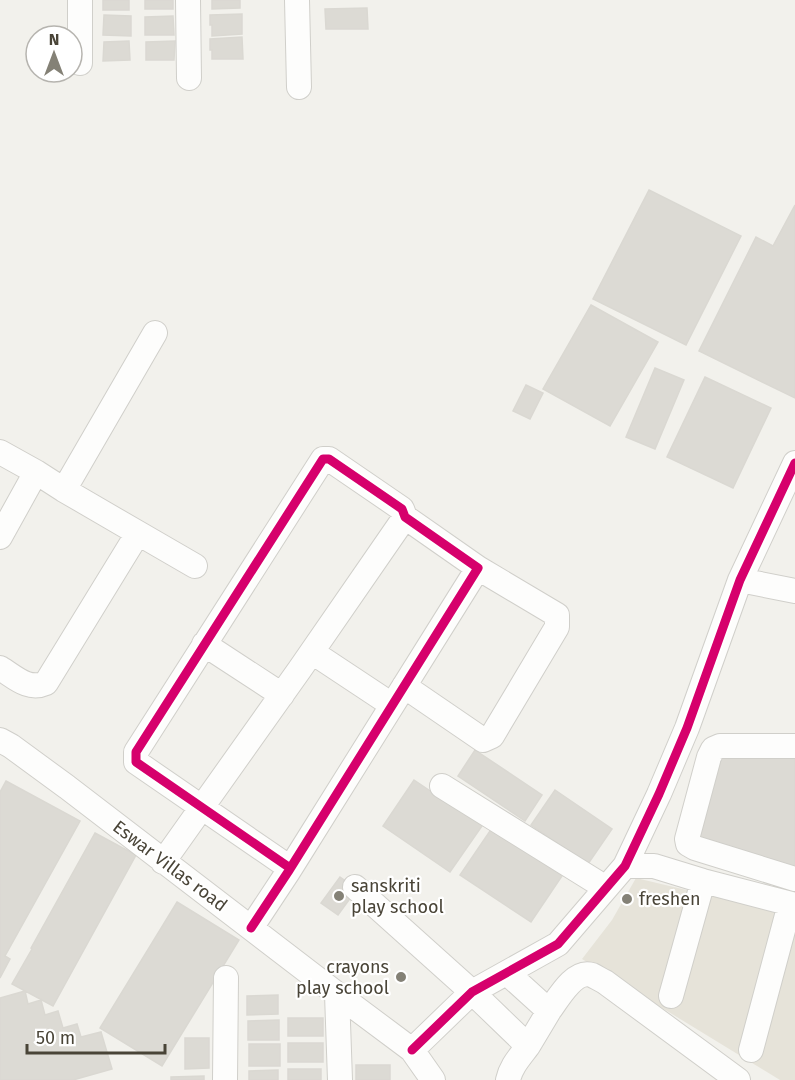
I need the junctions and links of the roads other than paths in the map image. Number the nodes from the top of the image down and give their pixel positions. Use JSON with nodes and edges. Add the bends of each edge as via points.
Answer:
{"nodes":[{"id":1,"x":80,"y":0,"type":"edge"},
{"id":2,"x":188,"y":0,"type":"edge"},
{"id":3,"x":297,"y":0,"type":"edge"},
{"id":4,"x":80,"y":24,"type":"edge"},
{"id":5,"x":189,"y":78,"type":"dead end"},
{"id":6,"x":299,"y":87,"type":"dead end"},
{"id":7,"x":155,"y":333,"type":"dead end"},
{"id":8,"x":0,"y":452,"type":"edge"},
{"id":9,"x":795,"y":463,"type":"edge"},
{"id":10,"x":36,"y":472,"type":"junction"},
{"id":11,"x":64,"y":490,"type":"junction"},
{"id":12,"x":405,"y":517,"type":"junction"},
{"id":13,"x":138,"y":533,"type":"junction"},
{"id":14,"x":0,"y":537,"type":"edge"},
{"id":15,"x":195,"y":566,"type":"dead end"},
{"id":16,"x":478,"y":568,"type":"junction"},
{"id":17,"x":740,"y":580,"type":"junction"},
{"id":18,"x":795,"y":591,"type":"edge"},
{"id":19,"x":204,"y":644,"type":"junction"},
{"id":20,"x":312,"y":652,"type":"junction"},
{"id":21,"x":0,"y":668,"type":"edge"},
{"id":22,"x":282,"y":695,"type":"junction"},
{"id":23,"x":398,"y":696,"type":"junction"},
{"id":24,"x":795,"y":746,"type":"edge"},
{"id":25,"x":4,"y":751,"type":"edge"},
{"id":26,"x":442,"y":786,"type":"dead end"},
{"id":27,"x":662,"y":786,"type":"junction"},
{"id":28,"x":698,"y":796,"type":"junction"},
{"id":29,"x":202,"y":807,"type":"junction"},
{"id":30,"x":163,"y":862,"type":"junction"},
{"id":31,"x":625,"y":866,"type":"junction"},
{"id":32,"x":290,"y":868,"type":"junction"},
{"id":33,"x":795,"y":879,"type":"edge"},
{"id":34,"x":703,"y":881,"type":"junction"},
{"id":35,"x":596,"y":882,"type":"junction"},
{"id":36,"x":355,"y":887,"type":"dead end"},
{"id":37,"x":793,"y":904,"type":"edge"},
{"id":38,"x":251,"y":928,"type":"junction"},
{"id":39,"x":507,"y":973,"type":"junction"},
{"id":40,"x":226,"y":978,"type":"dead end"},
{"id":41,"x":472,"y":992,"type":"junction"},
{"id":42,"x":337,"y":994,"type":"junction"},
{"id":43,"x":671,"y":996,"type":"dead end"},
{"id":44,"x":549,"y":1011,"type":"junction"},
{"id":45,"x":528,"y":1046,"type":"junction"},
{"id":46,"x":412,"y":1050,"type":"junction"},
{"id":47,"x":751,"y":1050,"type":"dead end"},
{"id":48,"x":712,"y":1072,"type":"edge"},
{"id":49,"x":225,"y":1080,"type":"edge"},
{"id":50,"x":340,"y":1080,"type":"edge"},
{"id":51,"x":433,"y":1080,"type":"edge"},
{"id":52,"x":508,"y":1080,"type":"edge"},
{"id":53,"x":738,"y":1080,"type":"edge"}],
"edges":[{"from":1,"to":4,"type":"street"},
{"from":2,"to":5,"type":"street"},
{"from":3,"to":6,"type":"street"},
{"from":7,"to":11,"type":"street"},
{"from":8,"to":10,"type":"street"},
{"from":9,"to":17,"type":"street"},
{"from":10,"to":11,"type":"street"},
{"from":10,"to":14,"type":"street"},
{"from":11,"to":13,"type":"street"},
{"from":12,"to":16,"type":"street"},
{"from":12,"to":19,"type":"street","via":[[402,509],[329,459],[323,459]]},
{"from":12,"to":20,"type":"street"},
{"from":13,"to":15,"type":"street"},
{"from":13,"to":21,"type":"street","via":[[46,683],[29,686]]},
{"from":16,"to":23,"type":"street"},
{"from":16,"to":23,"type":"street","via":[[557,615],[557,627],[492,736],[483,740]]},
{"from":17,"to":18,"type":"street"},
{"from":17,"to":27,"type":"street"},
{"from":19,"to":22,"type":"street"},
{"from":19,"to":29,"type":"street","via":[[136,752],[136,762]]},
{"from":20,"to":22,"type":"street"},
{"from":20,"to":23,"type":"street"},
{"from":22,"to":29,"type":"street"},
{"from":23,"to":32,"type":"street"},
{"from":24,"to":28,"type":"street","via":[[720,746],[709,757]]},
{"from":25,"to":30,"type":"street","name":"Eswar Villas road","via":[[67,787]]},
{"from":26,"to":35,"type":"street"},
{"from":27,"to":28,"type":"street"},
{"from":27,"to":31,"type":"street"},
{"from":28,"to":33,"type":"street","via":[[688,844]]},
{"from":29,"to":30,"type":"street"},
{"from":29,"to":32,"type":"street"},
{"from":30,"to":38,"type":"street","name":"Eswar Villas road"},
{"from":31,"to":34,"type":"street","via":[[654,866]]},
{"from":31,"to":35,"type":"street"},
{"from":32,"to":38,"type":"street"},
{"from":34,"to":37,"type":"street"},
{"from":34,"to":43,"type":"street"},
{"from":35,"to":39,"type":"street","via":[[558,944]]},
{"from":36,"to":41,"type":"street"},
{"from":37,"to":47,"type":"street"},
{"from":38,"to":42,"type":"street","name":"Eswar Villas road"},
{"from":39,"to":41,"type":"street"},
{"from":39,"to":44,"type":"street"},
{"from":40,"to":49,"type":"street"},
{"from":41,"to":45,"type":"street"},
{"from":41,"to":46,"type":"street"},
{"from":42,"to":46,"type":"street","name":"Eswar Villas road"},
{"from":42,"to":50,"type":"street"},
{"from":44,"to":45,"type":"street"},
{"from":44,"to":48,"type":"street","via":[[573,980],[591,974]]},
{"from":45,"to":52,"type":"street"},
{"from":46,"to":51,"type":"street","name":"Eswar Villas road"},
{"from":48,"to":53,"type":"street"}]}
